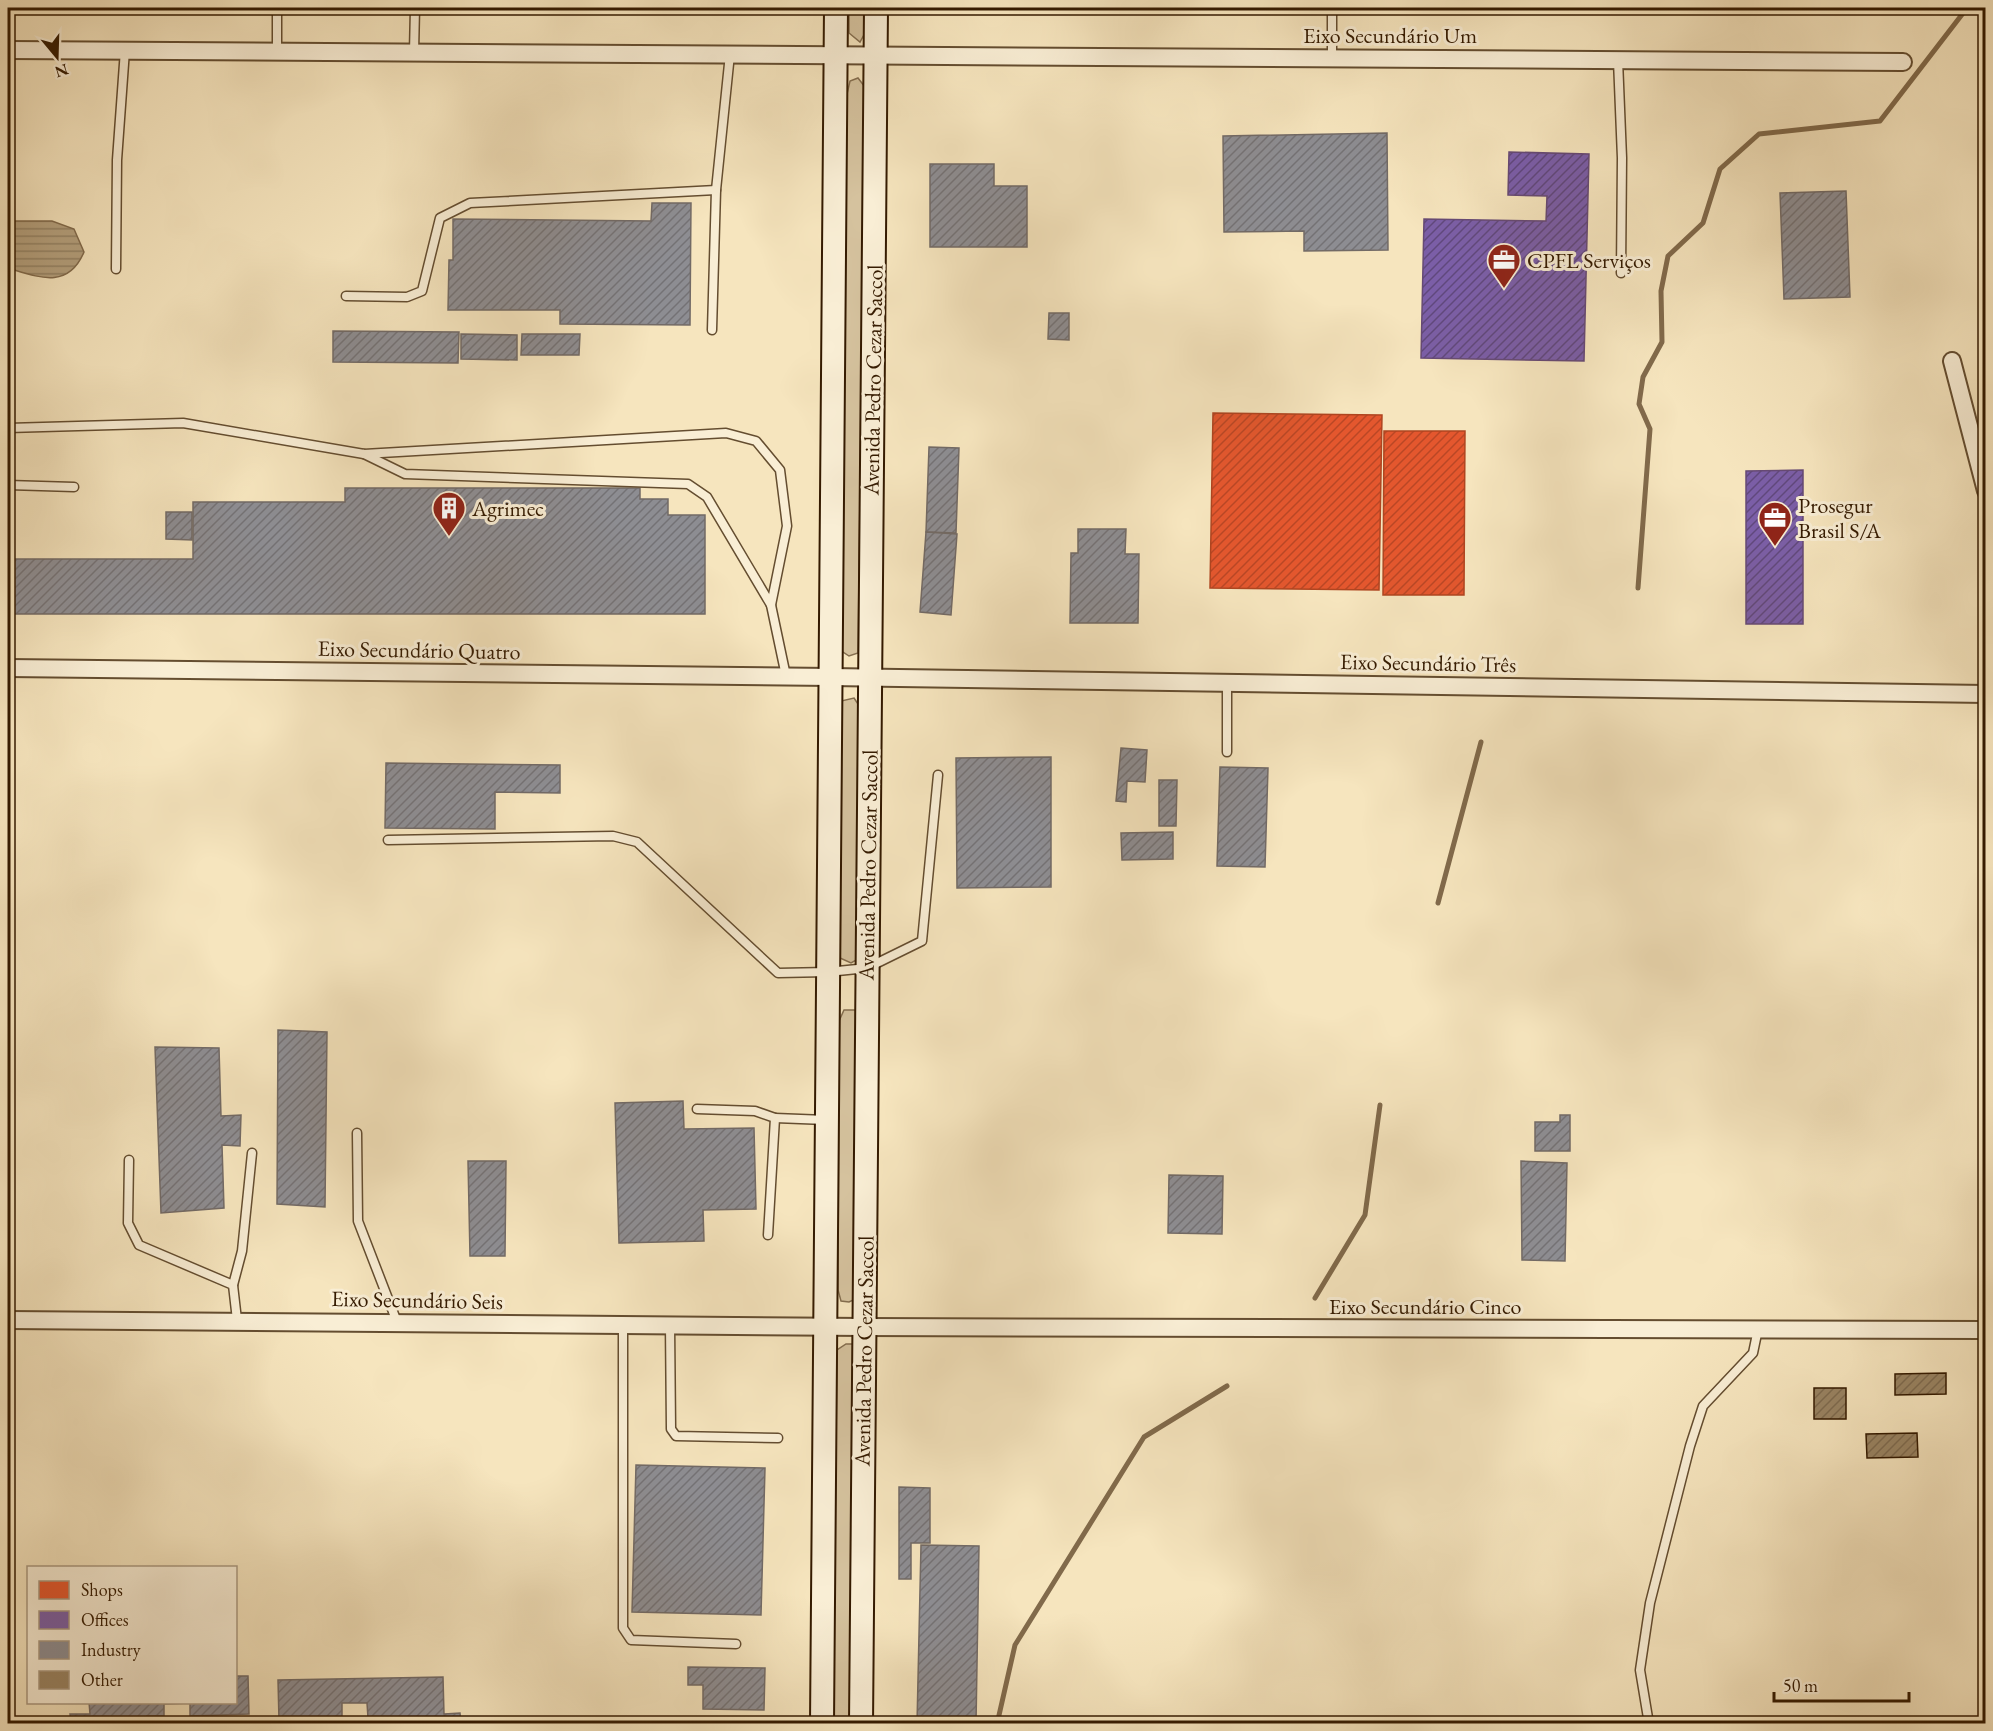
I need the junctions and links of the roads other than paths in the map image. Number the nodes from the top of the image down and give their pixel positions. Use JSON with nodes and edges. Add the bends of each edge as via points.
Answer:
{"nodes":[{"id":1,"x":277,"y":8,"type":"edge"},
{"id":2,"x":415,"y":8,"type":"edge"},
{"id":3,"x":836,"y":8,"type":"edge"},
{"id":4,"x":876,"y":8,"type":"edge"},
{"id":5,"x":1332,"y":8,"type":"edge"},
{"id":6,"x":8,"y":50,"type":"edge"},
{"id":7,"x":125,"y":50,"type":"junction"},
{"id":8,"x":277,"y":51,"type":"junction"},
{"id":9,"x":414,"y":52,"type":"junction"},
{"id":10,"x":729,"y":54,"type":"junction"},
{"id":11,"x":836,"y":55,"type":"junction"},
{"id":12,"x":876,"y":55,"type":"junction"},
{"id":13,"x":1332,"y":57,"type":"junction"},
{"id":14,"x":1618,"y":59,"type":"junction"},
{"id":15,"x":1903,"y":62,"type":"dead end"},
{"id":16,"x":716,"y":190,"type":"junction"},
{"id":17,"x":116,"y":269,"type":"dead end"},
{"id":18,"x":1621,"y":273,"type":"dead end"},
{"id":19,"x":346,"y":296,"type":"dead end"},
{"id":20,"x":712,"y":330,"type":"dead end"},
{"id":21,"x":1952,"y":361,"type":"dead end"},
{"id":22,"x":8,"y":428,"type":"edge"},
{"id":23,"x":364,"y":454,"type":"junction"},
{"id":24,"x":8,"y":485,"type":"edge"},
{"id":25,"x":74,"y":487,"type":"dead end"},
{"id":26,"x":1986,"y":491,"type":"edge"},
{"id":27,"x":771,"y":605,"type":"junction"},
{"id":28,"x":8,"y":668,"type":"edge"},
{"id":29,"x":786,"y":676,"type":"junction"},
{"id":30,"x":831,"y":677,"type":"junction"},
{"id":31,"x":870,"y":678,"type":"junction"},
{"id":32,"x":1227,"y":683,"type":"junction"},
{"id":33,"x":1986,"y":694,"type":"edge"},
{"id":34,"x":1227,"y":752,"type":"dead end"},
{"id":35,"x":938,"y":775,"type":"dead end"},
{"id":36,"x":388,"y":840,"type":"dead end"},
{"id":37,"x":867,"y":968,"type":"junction"},
{"id":38,"x":828,"y":972,"type":"junction"},
{"id":39,"x":697,"y":1109,"type":"dead end"},
{"id":40,"x":775,"y":1118,"type":"junction"},
{"id":41,"x":827,"y":1120,"type":"junction"},
{"id":42,"x":357,"y":1133,"type":"dead end"},
{"id":43,"x":252,"y":1153,"type":"dead end"},
{"id":44,"x":129,"y":1160,"type":"dead end"},
{"id":45,"x":768,"y":1236,"type":"dead end"},
{"id":46,"x":233,"y":1285,"type":"junction"},
{"id":47,"x":8,"y":1320,"type":"edge"},
{"id":48,"x":237,"y":1320,"type":"junction"},
{"id":49,"x":398,"y":1322,"type":"junction"},
{"id":50,"x":623,"y":1324,"type":"junction"},
{"id":51,"x":670,"y":1325,"type":"junction"},
{"id":52,"x":825,"y":1326,"type":"junction"},
{"id":53,"x":864,"y":1327,"type":"junction"},
{"id":54,"x":1758,"y":1329,"type":"junction"},
{"id":55,"x":1986,"y":1330,"type":"edge"},
{"id":56,"x":778,"y":1438,"type":"dead end"},
{"id":57,"x":736,"y":1644,"type":"dead end"},
{"id":58,"x":822,"y":1724,"type":"edge"},
{"id":59,"x":861,"y":1724,"type":"edge"},
{"id":60,"x":1649,"y":1724,"type":"edge"}],
"edges":[{"from":1,"to":8,"type":"lane"},
{"from":2,"to":9,"type":"lane"},
{"from":3,"to":11,"type":"street","name":"Avenida Pedro Cezar Saccol"},
{"from":4,"to":12,"type":"street","name":"Avenida Pedro Cezar Saccol"},
{"from":5,"to":13,"type":"lane"},
{"from":6,"to":7,"type":"street","name":"Eixo Secundário Um"},
{"from":7,"to":8,"type":"street","name":"Eixo Secundário Um"},
{"from":7,"to":17,"type":"lane","via":[[117,160]]},
{"from":8,"to":9,"type":"street","name":"Eixo Secundário Um"},
{"from":9,"to":10,"type":"street","name":"Eixo Secundário Um"},
{"from":10,"to":11,"type":"street","name":"Eixo Secundário Um"},
{"from":10,"to":16,"type":"lane"},
{"from":11,"to":12,"type":"street","name":"Eixo Secundário Um"},
{"from":11,"to":30,"type":"street","name":"Avenida Pedro Cezar Saccol"},
{"from":12,"to":13,"type":"street","name":"Eixo Secundário Um"},
{"from":12,"to":31,"type":"street","name":"Avenida Pedro Cezar Saccol"},
{"from":13,"to":14,"type":"street","name":"Eixo Secundário Um"},
{"from":14,"to":15,"type":"street","name":"Eixo Secundário Um"},
{"from":14,"to":18,"type":"lane"},
{"from":16,"to":19,"type":"lane","via":[[470,203],[440,218],[422,291],[407,297]]},
{"from":16,"to":20,"type":"lane"},
{"from":21,"to":26,"type":"street"},
{"from":22,"to":23,"type":"lane","via":[[183,423]]},
{"from":23,"to":27,"type":"lane","via":[[405,474],[688,484],[707,497]]},
{"from":23,"to":27,"type":"lane","via":[[726,433],[756,441],[780,470],[787,526]]},
{"from":24,"to":25,"type":"lane"},
{"from":27,"to":29,"type":"lane"},
{"from":28,"to":29,"type":"street","name":"Eixo Secundário Quatro"},
{"from":29,"to":30,"type":"street","name":"Eixo Secundário Quatro"},
{"from":30,"to":31,"type":"street","name":"Eixo Secundário Quatro"},
{"from":30,"to":38,"type":"street","name":"Avenida Pedro Cezar Saccol"},
{"from":31,"to":32,"type":"street","name":"Eixo Secundário Três"},
{"from":31,"to":37,"type":"street","name":"Avenida Pedro Cezar Saccol"},
{"from":32,"to":33,"type":"street","name":"Eixo Secundário Três"},
{"from":32,"to":34,"type":"lane"},
{"from":35,"to":37,"type":"lane","via":[[922,941]]},
{"from":36,"to":38,"type":"lane","via":[[612,836],[638,842],[778,973]]},
{"from":37,"to":38,"type":"lane"},
{"from":37,"to":53,"type":"street","name":"Avenida Pedro Cezar Saccol"},
{"from":38,"to":41,"type":"street","name":"Avenida Pedro Cezar Saccol"},
{"from":39,"to":40,"type":"lane","via":[[755,1111]]},
{"from":40,"to":41,"type":"lane"},
{"from":40,"to":45,"type":"lane"},
{"from":41,"to":52,"type":"street","name":"Avenida Pedro Cezar Saccol"},
{"from":42,"to":49,"type":"lane","via":[[358,1221]]},
{"from":43,"to":46,"type":"lane","via":[[242,1251]]},
{"from":44,"to":46,"type":"lane","via":[[128,1223],[139,1245]]},
{"from":46,"to":48,"type":"lane"},
{"from":47,"to":48,"type":"street","name":"Eixo Secundário Seis"},
{"from":48,"to":49,"type":"street","name":"Eixo Secundário Seis"},
{"from":49,"to":50,"type":"street","name":"Eixo Secundário Seis"},
{"from":50,"to":51,"type":"street","name":"Eixo Secundário Seis"},
{"from":50,"to":57,"type":"lane","via":[[623,1628],[631,1640]]},
{"from":51,"to":52,"type":"street","name":"Eixo Secundário Seis"},
{"from":51,"to":56,"type":"lane","via":[[671,1429],[676,1436]]},
{"from":52,"to":53,"type":"street","name":"Eixo Secundário Cinco"},
{"from":52,"to":58,"type":"street","name":"Avenida Pedro Cezar Saccol"},
{"from":53,"to":54,"type":"street","name":"Eixo Secundário Cinco"},
{"from":53,"to":59,"type":"street","name":"Avenida Pedro Cezar Saccol"},
{"from":54,"to":55,"type":"street","name":"Eixo Secundário Cinco"},
{"from":54,"to":60,"type":"lane","via":[[1753,1353],[1703,1406],[1690,1446],[1650,1603],[1640,1670]]}]}
